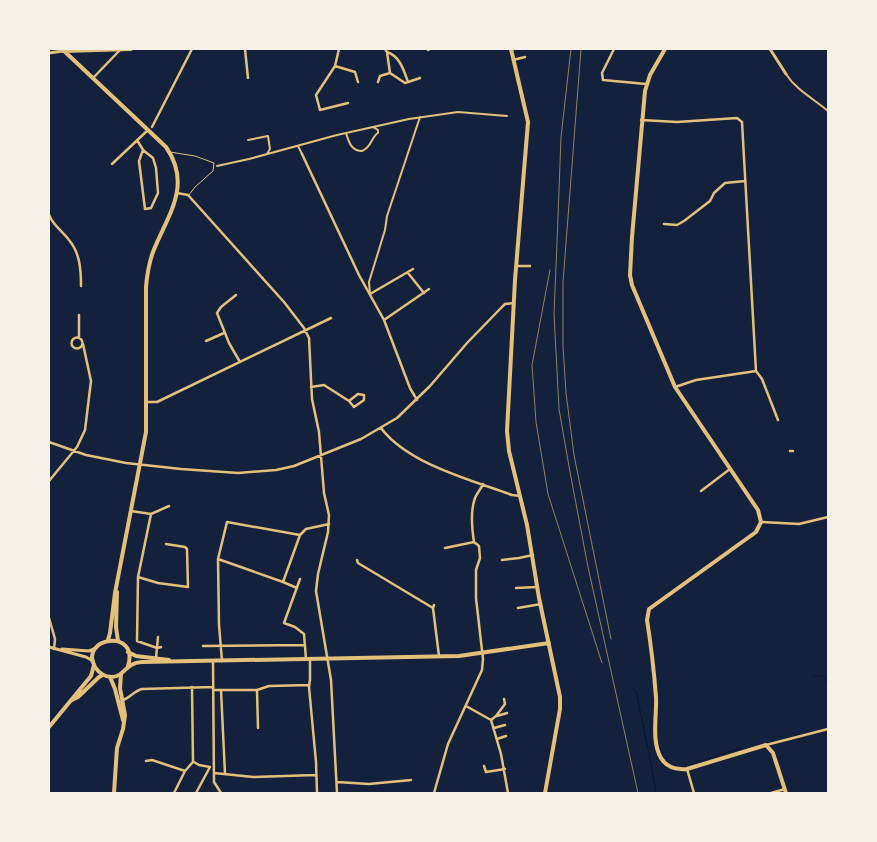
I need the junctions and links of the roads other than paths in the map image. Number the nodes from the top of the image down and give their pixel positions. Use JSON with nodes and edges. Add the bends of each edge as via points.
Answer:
{"nodes":[{"id":1,"x":131,"y":49,"type":"edge"},
{"id":2,"x":192,"y":49,"type":"edge"},
{"id":3,"x":245,"y":49,"type":"edge"},
{"id":4,"x":339,"y":49,"type":"edge"},
{"id":5,"x":511,"y":49,"type":"edge"},
{"id":6,"x":614,"y":49,"type":"edge"},
{"id":7,"x":665,"y":49,"type":"edge"},
{"id":8,"x":770,"y":49,"type":"edge"},
{"id":9,"x":63,"y":50,"type":"edge"},
{"id":10,"x":120,"y":50,"type":"junction"},
{"id":11,"x":386,"y":50,"type":"edge"},
{"id":12,"x":49,"y":53,"type":"edge"},
{"id":13,"x":525,"y":57,"type":"dead end"},
{"id":14,"x":513,"y":60,"type":"junction"},
{"id":15,"x":335,"y":66,"type":"junction"},
{"id":16,"x":390,"y":73,"type":"junction"},
{"id":17,"x":786,"y":74,"type":"joint"},
{"id":18,"x":248,"y":78,"type":"dead end"},
{"id":19,"x":420,"y":78,"type":"dead end"},
{"id":20,"x":93,"y":79,"type":"junction"},
{"id":21,"x":358,"y":82,"type":"dead end"},
{"id":22,"x":378,"y":82,"type":"dead end"},
{"id":23,"x":408,"y":82,"type":"junction"},
{"id":24,"x":646,"y":84,"type":"junction"},
{"id":25,"x":348,"y":104,"type":"dead end"},
{"id":26,"x":828,"y":111,"type":"edge"},
{"id":27,"x":507,"y":116,"type":"dead end"},
{"id":28,"x":420,"y":117,"type":"junction"},
{"id":29,"x":642,"y":120,"type":"junction"},
{"id":30,"x":373,"y":127,"type":"junction"},
{"id":31,"x":150,"y":128,"type":"junction"},
{"id":32,"x":346,"y":133,"type":"junction"},
{"id":33,"x":137,"y":140,"type":"junction"},
{"id":34,"x":248,"y":140,"type":"dead end"},
{"id":35,"x":298,"y":146,"type":"junction"},
{"id":36,"x":143,"y":150,"type":"junction"},
{"id":37,"x":170,"y":152,"type":"junction"},
{"id":38,"x":267,"y":154,"type":"junction"},
{"id":39,"x":302,"y":154,"type":"joint"},
{"id":40,"x":112,"y":164,"type":"dead end"},
{"id":41,"x":217,"y":166,"type":"dead end"},
{"id":42,"x":746,"y":181,"type":"junction"},
{"id":43,"x":177,"y":193,"type":"junction"},
{"id":44,"x":188,"y":196,"type":"junction"},
{"id":45,"x":49,"y":216,"type":"edge"},
{"id":46,"x":664,"y":224,"type":"dead end"},
{"id":47,"x":517,"y":266,"type":"junction"},
{"id":48,"x":530,"y":266,"type":"dead end"},
{"id":49,"x":413,"y":269,"type":"dead end"},
{"id":50,"x":408,"y":272,"type":"junction"},
{"id":51,"x":81,"y":286,"type":"dead end"},
{"id":52,"x":429,"y":289,"type":"dead end"},
{"id":53,"x":424,"y":293,"type":"junction"},
{"id":54,"x":370,"y":294,"type":"junction"},
{"id":55,"x":236,"y":295,"type":"dead end"},
{"id":56,"x":514,"y":303,"type":"junction"},
{"id":57,"x":79,"y":315,"type":"dead end"},
{"id":58,"x":331,"y":318,"type":"dead end"},
{"id":59,"x":384,"y":320,"type":"junction"},
{"id":60,"x":306,"y":331,"type":"junction"},
{"id":61,"x":224,"y":332,"type":"junction"},
{"id":62,"x":79,"y":338,"type":"junction"},
{"id":63,"x":206,"y":341,"type":"dead end"},
{"id":64,"x":83,"y":344,"type":"junction"},
{"id":65,"x":78,"y":349,"type":"junction"},
{"id":66,"x":85,"y":356,"type":"junction"},
{"id":67,"x":240,"y":362,"type":"junction"},
{"id":68,"x":756,"y":371,"type":"junction"},
{"id":69,"x":675,"y":386,"type":"junction"},
{"id":70,"x":311,"y":387,"type":"junction"},
{"id":71,"x":417,"y":400,"type":"junction"},
{"id":72,"x":349,"y":401,"type":"junction"},
{"id":73,"x":147,"y":402,"type":"junction"},
{"id":74,"x":778,"y":420,"type":"dead end"},
{"id":75,"x":381,"y":428,"type":"junction"},
{"id":76,"x":49,"y":442,"type":"edge"},
{"id":77,"x":75,"y":450,"type":"junction"},
{"id":78,"x":321,"y":455,"type":"junction"},
{"id":79,"x":141,"y":464,"type":"junction"},
{"id":80,"x":730,"y":469,"type":"junction"},
{"id":81,"x":49,"y":481,"type":"edge"},
{"id":82,"x":483,"y":484,"type":"junction"},
{"id":83,"x":701,"y":491,"type":"dead end"},
{"id":84,"x":520,"y":496,"type":"junction"},
{"id":85,"x":169,"y":506,"type":"dead end"},
{"id":86,"x":131,"y":511,"type":"junction"},
{"id":87,"x":151,"y":514,"type":"junction"},
{"id":88,"x":828,"y":517,"type":"edge"},
{"id":89,"x":761,"y":522,"type":"junction"},
{"id":90,"x":329,"y":524,"type":"junction"},
{"id":91,"x":300,"y":535,"type":"junction"},
{"id":92,"x":474,"y":542,"type":"junction"},
{"id":93,"x":166,"y":544,"type":"dead end"},
{"id":94,"x":445,"y":548,"type":"dead end"},
{"id":95,"x":532,"y":555,"type":"junction"},
{"id":96,"x":218,"y":559,"type":"junction"},
{"id":97,"x":357,"y":560,"type":"dead end"},
{"id":98,"x":502,"y":560,"type":"dead end"},
{"id":99,"x":138,"y":577,"type":"junction"},
{"id":100,"x":300,"y":579,"type":"dead end"},
{"id":101,"x":283,"y":582,"type":"junction"},
{"id":102,"x":116,"y":585,"type":"junction"},
{"id":103,"x":538,"y":587,"type":"junction"},
{"id":104,"x":296,"y":588,"type":"junction"},
{"id":105,"x":516,"y":588,"type":"dead end"},
{"id":106,"x":541,"y":604,"type":"junction"},
{"id":107,"x":518,"y":608,"type":"dead end"},
{"id":108,"x":49,"y":618,"type":"edge"},
{"id":109,"x":158,"y":637,"type":"dead end"},
{"id":110,"x":108,"y":640,"type":"junction"},
{"id":111,"x":118,"y":641,"type":"junction"},
{"id":112,"x":549,"y":643,"type":"junction"},
{"id":113,"x":306,"y":645,"type":"junction"},
{"id":114,"x":203,"y":646,"type":"dead end"},
{"id":115,"x":220,"y":646,"type":"junction"},
{"id":116,"x":49,"y":647,"type":"edge"},
{"id":117,"x":161,"y":647,"type":"dead end"},
{"id":118,"x":96,"y":648,"type":"junction"},
{"id":119,"x":156,"y":648,"type":"junction"},
{"id":120,"x":54,"y":649,"type":"junction"},
{"id":121,"x":128,"y":652,"type":"junction"},
{"id":122,"x":482,"y":654,"type":"junction"},
{"id":123,"x":438,"y":657,"type":"junction"},
{"id":124,"x":156,"y":658,"type":"junction"},
{"id":125,"x":328,"y":658,"type":"junction"},
{"id":126,"x":308,"y":659,"type":"junction"},
{"id":127,"x":171,"y":661,"type":"junction"},
{"id":128,"x":213,"y":661,"type":"junction"},
{"id":129,"x":222,"y":661,"type":"junction"},
{"id":130,"x":94,"y":663,"type":"junction"},
{"id":131,"x":128,"y":666,"type":"junction"},
{"id":132,"x":121,"y":674,"type":"junction"},
{"id":133,"x":103,"y":675,"type":"junction"},
{"id":134,"x":110,"y":677,"type":"junction"},
{"id":135,"x":309,"y":685,"type":"junction"},
{"id":136,"x":192,"y":687,"type":"junction"},
{"id":137,"x":213,"y":689,"type":"junction"},
{"id":138,"x":221,"y":690,"type":"junction"},
{"id":139,"x":257,"y":690,"type":"junction"},
{"id":140,"x":504,"y":699,"type":"dead end"},
{"id":141,"x":72,"y":700,"type":"junction"},
{"id":142,"x":123,"y":700,"type":"junction"},
{"id":143,"x":465,"y":706,"type":"junction"},
{"id":144,"x":507,"y":713,"type":"dead end"},
{"id":145,"x":496,"y":716,"type":"junction"},
{"id":146,"x":491,"y":720,"type":"junction"},
{"id":147,"x":124,"y":724,"type":"junction"},
{"id":148,"x":505,"y":725,"type":"dead end"},
{"id":149,"x":49,"y":727,"type":"edge"},
{"id":150,"x":258,"y":728,"type":"dead end"},
{"id":151,"x":494,"y":728,"type":"junction"},
{"id":152,"x":828,"y":729,"type":"edge"},
{"id":153,"x":506,"y":736,"type":"dead end"},
{"id":154,"x":497,"y":738,"type":"junction"},
{"id":155,"x":766,"y":745,"type":"junction"},
{"id":156,"x":146,"y":761,"type":"dead end"},
{"id":157,"x":194,"y":762,"type":"junction"},
{"id":158,"x":484,"y":766,"type":"dead end"},
{"id":159,"x":210,"y":767,"type":"junction"},
{"id":160,"x":214,"y":767,"type":"junction"},
{"id":161,"x":505,"y":769,"type":"junction"},
{"id":162,"x":687,"y":769,"type":"junction"},
{"id":163,"x":185,"y":771,"type":"junction"},
{"id":164,"x":214,"y":773,"type":"junction"},
{"id":165,"x":225,"y":774,"type":"junction"},
{"id":166,"x":316,"y":775,"type":"junction"},
{"id":167,"x":411,"y":780,"type":"dead end"},
{"id":168,"x":336,"y":782,"type":"junction"},
{"id":169,"x":785,"y":791,"type":"edge"},
{"id":170,"x":114,"y":793,"type":"edge"},
{"id":171,"x":174,"y":793,"type":"edge"},
{"id":172,"x":196,"y":793,"type":"edge"},
{"id":173,"x":222,"y":793,"type":"edge"},
{"id":174,"x":317,"y":793,"type":"edge"},
{"id":175,"x":337,"y":793,"type":"edge"},
{"id":176,"x":434,"y":793,"type":"edge"},
{"id":177,"x":508,"y":793,"type":"edge"},
{"id":178,"x":545,"y":793,"type":"edge"},
{"id":179,"x":694,"y":793,"type":"edge"},
{"id":180,"x":771,"y":793,"type":"edge"}],
"edges":[{"from":1,"to":10,"type":"main road"},
{"from":2,"to":31,"type":"street"},
{"from":3,"to":18,"type":"street"},
{"from":4,"to":15,"type":"street"},
{"from":5,"to":14,"type":"main road"},
{"from":6,"to":24,"type":"street","via":[[601,78],[604,81]]},
{"from":7,"to":24,"type":"main road"},
{"from":8,"to":17,"type":"street"},
{"from":9,"to":10,"type":"main road"},
{"from":9,"to":12,"type":"street"},
{"from":9,"to":20,"type":"main road"},
{"from":10,"to":20,"type":"street"},
{"from":11,"to":16,"type":"street"},
{"from":11,"to":23,"type":"street","via":[[400,62]]},
{"from":13,"to":14,"type":"street"},
{"from":14,"to":47,"type":"main road","via":[[528,122]]},
{"from":15,"to":21,"type":"street","via":[[355,72]]},
{"from":15,"to":25,"type":"street","via":[[316,95],[320,110]]},
{"from":16,"to":22,"type":"street","via":[[380,76]]},
{"from":16,"to":23,"type":"street"},
{"from":17,"to":26,"type":"street","via":[[800,90]]},
{"from":19,"to":23,"type":"street"},
{"from":20,"to":31,"type":"main road"},
{"from":24,"to":29,"type":"main road"},
{"from":27,"to":28,"type":"street","via":[[458,112]]},
{"from":28,"to":30,"type":"street"},
{"from":28,"to":54,"type":"street","via":[[387,216],[370,282]]},
{"from":29,"to":42,"type":"street","via":[[740,120]]},
{"from":29,"to":69,"type":"main road","via":[[630,275]]},
{"from":30,"to":32,"type":"street"},
{"from":30,"to":32,"type":"street","via":[[378,133],[362,151],[354,149]]},
{"from":31,"to":33,"type":"street"},
{"from":31,"to":37,"type":"main road"},
{"from":32,"to":35,"type":"street"},
{"from":33,"to":36,"type":"street"},
{"from":33,"to":40,"type":"street"},
{"from":34,"to":38,"type":"street","via":[[268,136],[270,148]]},
{"from":35,"to":38,"type":"street"},
{"from":35,"to":39,"type":"street"},
{"from":36,"to":36,"type":"street","via":[[139,161],[146,209],[151,208],[158,193],[153,158]]},
{"from":37,"to":43,"type":"main road","via":[[178,178]]},
{"from":37,"to":44,"type":"lane","via":[[214,163],[213,171]]},
{"from":38,"to":41,"type":"street"},
{"from":39,"to":54,"type":"street"},
{"from":42,"to":46,"type":"street","via":[[725,183],[710,201],[684,221],[677,225]]},
{"from":42,"to":68,"type":"street"},
{"from":43,"to":44,"type":"street"},
{"from":43,"to":73,"type":"main road","via":[[148,270]]},
{"from":44,"to":60,"type":"street","via":[[284,302]]},
{"from":45,"to":51,"type":"street","via":[[73,246],[80,265]]},
{"from":47,"to":48,"type":"street"},
{"from":47,"to":56,"type":"main road"},
{"from":49,"to":50,"type":"street"},
{"from":50,"to":53,"type":"street"},
{"from":50,"to":54,"type":"street"},
{"from":52,"to":53,"type":"street"},
{"from":53,"to":59,"type":"street"},
{"from":54,"to":59,"type":"street"},
{"from":55,"to":61,"type":"street","via":[[217,313]]},
{"from":56,"to":71,"type":"street","via":[[500,309]]},
{"from":56,"to":84,"type":"main road","via":[[507,430]]},
{"from":57,"to":62,"type":"street"},
{"from":58,"to":60,"type":"street"},
{"from":59,"to":71,"type":"street"},
{"from":60,"to":67,"type":"street"},
{"from":60,"to":70,"type":"street","via":[[310,342]]},
{"from":61,"to":63,"type":"street"},
{"from":61,"to":67,"type":"street"},
{"from":62,"to":64,"type":"street"},
{"from":62,"to":65,"type":"street","via":[[72,342]]},
{"from":64,"to":65,"type":"street"},
{"from":64,"to":66,"type":"street"},
{"from":65,"to":66,"type":"street"},
{"from":66,"to":77,"type":"street","via":[[91,381],[87,423]]},
{"from":67,"to":73,"type":"street","via":[[157,402]]},
{"from":68,"to":69,"type":"street"},
{"from":68,"to":74,"type":"street"},
{"from":69,"to":80,"type":"main road"},
{"from":70,"to":72,"type":"street","via":[[324,386]]},
{"from":70,"to":78,"type":"street"},
{"from":71,"to":75,"type":"street"},
{"from":72,"to":72,"type":"street","via":[[358,394],[364,395],[364,400],[354,407]]},
{"from":73,"to":79,"type":"main road"},
{"from":75,"to":78,"type":"street"},
{"from":75,"to":82,"type":"street","via":[[408,453]]},
{"from":76,"to":77,"type":"street"},
{"from":77,"to":79,"type":"street","via":[[86,455]]},
{"from":77,"to":81,"type":"street"},
{"from":78,"to":79,"type":"street","via":[[284,468],[238,473]]},
{"from":78,"to":90,"type":"street"},
{"from":79,"to":86,"type":"main road"},
{"from":80,"to":83,"type":"street"},
{"from":80,"to":89,"type":"main road","via":[[758,510]]},
{"from":82,"to":84,"type":"street"},
{"from":82,"to":92,"type":"street","via":[[473,505]]},
{"from":84,"to":95,"type":"main road"},
{"from":85,"to":87,"type":"street"},
{"from":86,"to":87,"type":"street"},
{"from":86,"to":102,"type":"main road"},
{"from":87,"to":99,"type":"street"},
{"from":88,"to":89,"type":"street","via":[[799,524]]},
{"from":89,"to":162,"type":"main road","via":[[756,532],[653,605],[647,614],[656,695],[658,753],[668,766]]},
{"from":90,"to":91,"type":"street","via":[[306,529]]},
{"from":90,"to":125,"type":"street","via":[[316,591]]},
{"from":91,"to":96,"type":"street","via":[[227,522]]},
{"from":91,"to":101,"type":"street"},
{"from":92,"to":94,"type":"street"},
{"from":92,"to":122,"type":"street","via":[[480,549],[475,585]]},
{"from":93,"to":99,"type":"street","via":[[187,549],[188,587]]},
{"from":95,"to":98,"type":"street"},
{"from":95,"to":103,"type":"main road"},
{"from":96,"to":101,"type":"street"},
{"from":96,"to":115,"type":"street"},
{"from":97,"to":123,"type":"street","via":[[375,574],[434,607]]},
{"from":99,"to":119,"type":"street","via":[[137,641]]},
{"from":100,"to":104,"type":"street"},
{"from":101,"to":104,"type":"street"},
{"from":102,"to":110,"type":"main road"},
{"from":102,"to":111,"type":"main road"},
{"from":103,"to":105,"type":"street"},
{"from":103,"to":106,"type":"main road"},
{"from":104,"to":113,"type":"street","via":[[284,623],[304,634]]},
{"from":106,"to":107,"type":"street"},
{"from":106,"to":112,"type":"main road"},
{"from":108,"to":120,"type":"street","via":[[55,639]]},
{"from":109,"to":119,"type":"street"},
{"from":110,"to":111,"type":"main road"},
{"from":110,"to":118,"type":"main road"},
{"from":111,"to":121,"type":"main road"},
{"from":112,"to":122,"type":"main road"},
{"from":112,"to":178,"type":"main road","via":[[561,705]]},
{"from":113,"to":115,"type":"street"},
{"from":113,"to":126,"type":"street"},
{"from":114,"to":115,"type":"street"},
{"from":115,"to":129,"type":"street"},
{"from":116,"to":120,"type":"street"},
{"from":117,"to":119,"type":"street"},
{"from":118,"to":120,"type":"street","via":[[89,651]]},
{"from":118,"to":130,"type":"main road"},
{"from":119,"to":124,"type":"street"},
{"from":120,"to":130,"type":"street","via":[[86,657]]},
{"from":121,"to":124,"type":"main road"},
{"from":121,"to":131,"type":"main road"},
{"from":122,"to":123,"type":"main road"},
{"from":122,"to":143,"type":"street","via":[[482,670]]},
{"from":123,"to":125,"type":"main road"},
{"from":124,"to":127,"type":"main road"},
{"from":125,"to":126,"type":"main road"},
{"from":125,"to":168,"type":"street"},
{"from":126,"to":129,"type":"main road"},
{"from":126,"to":135,"type":"street"},
{"from":127,"to":128,"type":"main road"},
{"from":127,"to":131,"type":"main road"},
{"from":128,"to":129,"type":"main road"},
{"from":128,"to":137,"type":"street"},
{"from":130,"to":133,"type":"main road"},
{"from":130,"to":141,"type":"main road","via":[[91,676]]},
{"from":131,"to":132,"type":"main road"},
{"from":132,"to":134,"type":"main road"},
{"from":132,"to":142,"type":"main road"},
{"from":133,"to":134,"type":"main road"},
{"from":133,"to":141,"type":"main road"},
{"from":134,"to":147,"type":"main road"},
{"from":135,"to":139,"type":"street","via":[[269,686]]},
{"from":135,"to":166,"type":"street"},
{"from":136,"to":137,"type":"street"},
{"from":136,"to":142,"type":"street","via":[[142,689]]},
{"from":136,"to":157,"type":"street"},
{"from":137,"to":138,"type":"street"},
{"from":137,"to":160,"type":"street"},
{"from":138,"to":139,"type":"street"},
{"from":138,"to":165,"type":"street"},
{"from":139,"to":150,"type":"street"},
{"from":140,"to":145,"type":"street","via":[[505,704]]},
{"from":141,"to":149,"type":"main road"},
{"from":142,"to":147,"type":"main road"},
{"from":143,"to":146,"type":"street"},
{"from":143,"to":176,"type":"street","via":[[448,744]]},
{"from":144,"to":145,"type":"street"},
{"from":145,"to":146,"type":"street"},
{"from":146,"to":151,"type":"street"},
{"from":147,"to":170,"type":"main road","via":[[117,748]]},
{"from":148,"to":151,"type":"street"},
{"from":151,"to":154,"type":"street"},
{"from":152,"to":155,"type":"street"},
{"from":153,"to":154,"type":"street"},
{"from":154,"to":161,"type":"street"},
{"from":155,"to":162,"type":"main road"},
{"from":155,"to":169,"type":"main road","via":[[773,753]]},
{"from":156,"to":163,"type":"street"},
{"from":157,"to":159,"type":"street"},
{"from":157,"to":163,"type":"street"},
{"from":158,"to":161,"type":"street","via":[[486,772]]},
{"from":159,"to":160,"type":"street"},
{"from":159,"to":172,"type":"street"},
{"from":160,"to":164,"type":"street"},
{"from":161,"to":177,"type":"street"},
{"from":162,"to":179,"type":"street"},
{"from":163,"to":171,"type":"street"},
{"from":164,"to":165,"type":"street"},
{"from":164,"to":173,"type":"street","via":[[214,782]]},
{"from":165,"to":166,"type":"street","via":[[254,777]]},
{"from":166,"to":174,"type":"street"},
{"from":167,"to":168,"type":"street","via":[[369,784]]},
{"from":168,"to":175,"type":"street"},
{"from":169,"to":180,"type":"street"}]}
